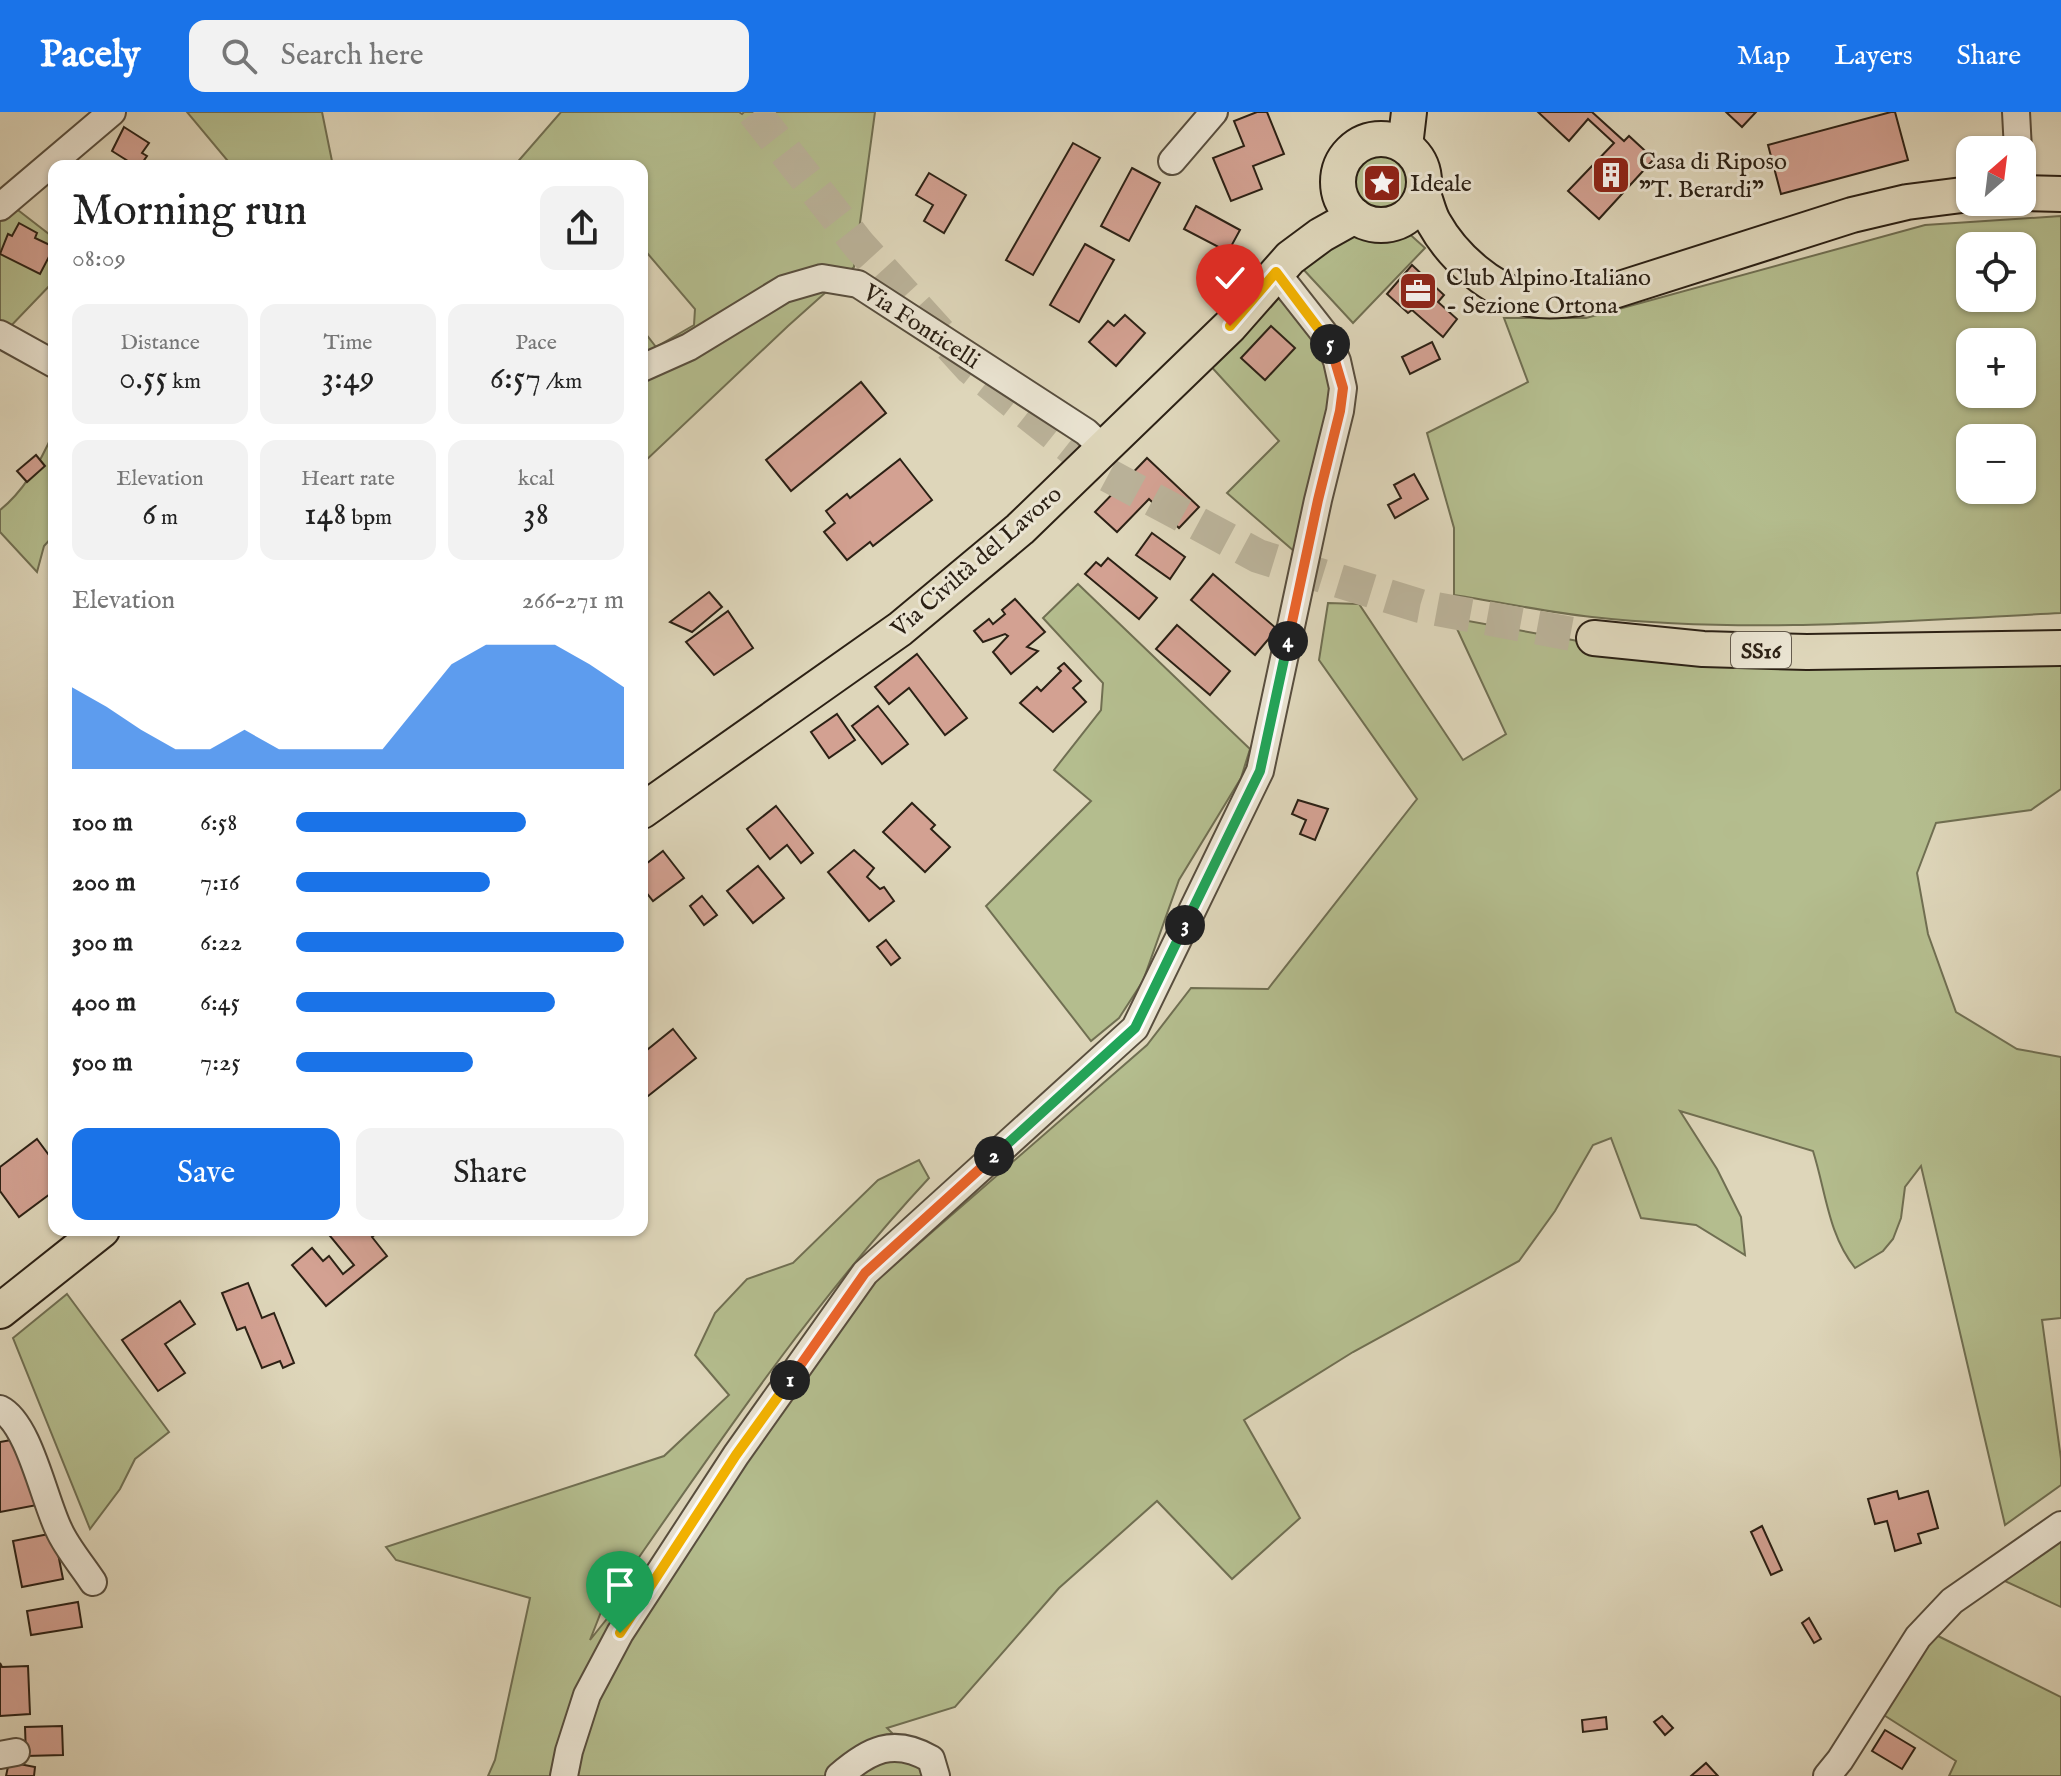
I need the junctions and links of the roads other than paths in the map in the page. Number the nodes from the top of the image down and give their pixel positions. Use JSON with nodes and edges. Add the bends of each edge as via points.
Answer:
{"nodes":[{"id":1,"x":112,"y":112,"type":"edge"},
{"id":2,"x":1214,"y":112,"type":"edge"},
{"id":3,"x":1396,"y":112,"type":"edge"},
{"id":4,"x":1409,"y":112,"type":"edge"},
{"id":5,"x":2016,"y":112,"type":"edge"},
{"id":6,"x":2017,"y":136,"type":"edge"},
{"id":7,"x":1362,"y":144,"type":"junction"},
{"id":8,"x":1405,"y":146,"type":"junction"},
{"id":9,"x":55,"y":160,"type":"edge"},
{"id":10,"x":1172,"y":161,"type":"dead end"},
{"id":11,"x":48,"y":166,"type":"edge"},
{"id":12,"x":1338,"y":177,"type":"junction"},
{"id":13,"x":2036,"y":193,"type":"edge"},
{"id":14,"x":1423,"y":194,"type":"junction"},
{"id":15,"x":2061,"y":194,"type":"edge"},
{"id":16,"x":1956,"y":196,"type":"edge"},
{"id":17,"x":0,"y":207,"type":"edge"},
{"id":18,"x":1355,"y":216,"type":"junction"},
{"id":19,"x":1395,"y":223,"type":"junction"},
{"id":20,"x":1461,"y":256,"type":"junction"},
{"id":21,"x":1276,"y":272,"type":"junction"},
{"id":22,"x":0,"y":334,"type":"edge"},
{"id":23,"x":48,"y":361,"type":"edge"},
{"id":24,"x":648,"y":365,"type":"edge"},
{"id":25,"x":1103,"y":448,"type":"junction"},
{"id":26,"x":2061,"y":633,"type":"edge"},
{"id":27,"x":1594,"y":638,"type":"tunnel mouth"},
{"id":28,"x":2061,"y":648,"type":"edge"},
{"id":29,"x":1928,"y":652,"type":"junction"},
{"id":30,"x":648,"y":807,"type":"edge"},
{"id":31,"x":94,"y":1236,"type":"edge"},
{"id":32,"x":0,"y":1311,"type":"edge"},
{"id":33,"x":0,"y":1409,"type":"edge"},
{"id":34,"x":2061,"y":1525,"type":"edge"},
{"id":35,"x":93,"y":1582,"type":"dead end"},
{"id":36,"x":564,"y":1776,"type":"edge"},
{"id":37,"x":839,"y":1776,"type":"edge"},
{"id":38,"x":936,"y":1776,"type":"edge"},
{"id":39,"x":1827,"y":1776,"type":"edge"}],
"edges":[{"from":1,"to":9,"type":"street"},
{"from":2,"to":10,"type":"street"},
{"from":3,"to":7,"type":"main road"},
{"from":4,"to":8,"type":"main road"},
{"from":5,"to":6,"type":"street"},
{"from":7,"to":8,"type":"main road","via":[[1384,139]]},
{"from":7,"to":12,"type":"main road","via":[[1350,152]]},
{"from":8,"to":14,"type":"main road","via":[[1422,167]]},
{"from":11,"to":17,"type":"street"},
{"from":12,"to":18,"type":"main road","via":[[1345,205]]},
{"from":12,"to":21,"type":"main road","name":"Via Civiltà del Lavoro"},
{"from":13,"to":15,"type":"main road"},
{"from":14,"to":19,"type":"main road","via":[[1417,207]]},
{"from":14,"to":20,"type":"main road","via":[[1434,224]]},
{"from":16,"to":20,"type":"main road","via":[[1852,215],[1574,299],[1515,295]]},
{"from":18,"to":19,"type":"main road","via":[[1367,223]]},
{"from":18,"to":21,"type":"main road","name":"Via Civiltà del Lavoro","via":[[1321,235]]},
{"from":19,"to":20,"type":"main road"},
{"from":21,"to":25,"type":"main road","name":"Via Civiltà del Lavoro","via":[[1230,326]]},
{"from":21,"to":36,"type":"street","via":[[1327,337],[1343,388],[1260,771],[1135,1028],[865,1273],[736,1455],[620,1633],[587,1695]]},
{"from":22,"to":23,"type":"street"},
{"from":24,"to":25,"type":"street","name":"Via Fonticelli","via":[[689,347],[784,289],[822,278],[858,284]]},
{"from":25,"to":30,"type":"main road","name":"Via Civiltà del Lavoro","via":[[1020,529],[900,629]]},
{"from":26,"to":29,"type":"main road"},
{"from":27,"to":29,"type":"main road","number":"SS16","via":[[1703,649]]},
{"from":28,"to":29,"type":"main road","number":"SS16"},
{"from":31,"to":32,"type":"main road"},
{"from":33,"to":35,"type":"street","via":[[14,1419],[60,1532]]},
{"from":34,"to":39,"type":"street","via":[[1943,1610],[1918,1637]]},
{"from":37,"to":38,"type":"street","via":[[860,1758],[887,1747],[912,1748],[931,1759]]}]}
